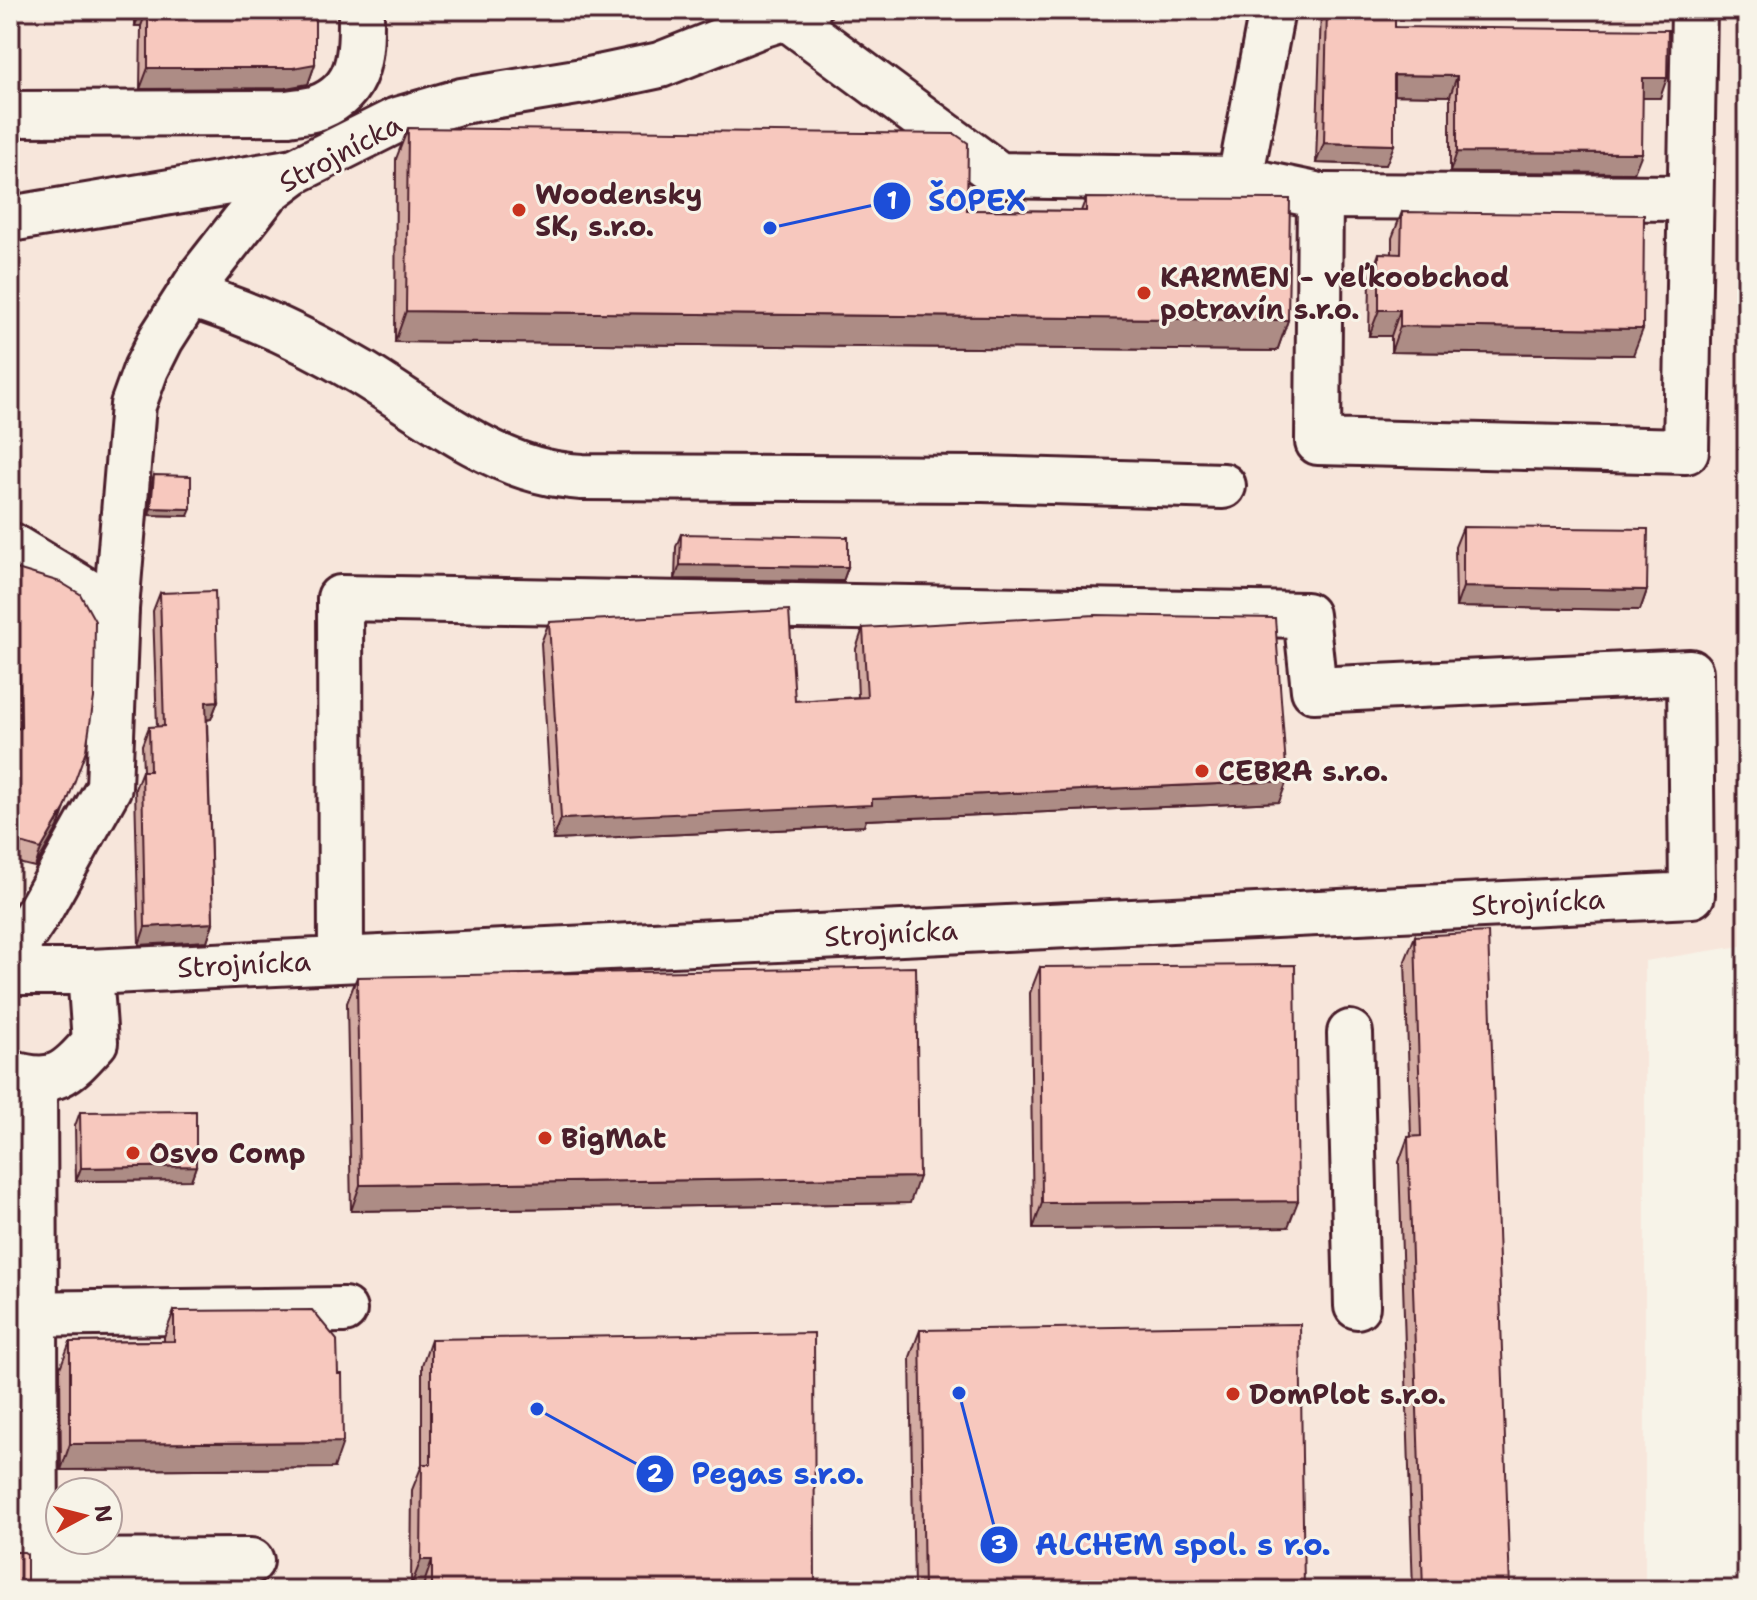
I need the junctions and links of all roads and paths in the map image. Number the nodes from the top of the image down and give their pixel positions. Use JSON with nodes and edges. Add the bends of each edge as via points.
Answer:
{"nodes":[{"id":1,"x":361,"y":10,"type":"edge"},
{"id":2,"x":1272,"y":10,"type":"edge"},
{"id":3,"x":1694,"y":10,"type":"edge"},
{"id":4,"x":797,"y":14,"type":"edge"},
{"id":5,"x":10,"y":114,"type":"edge"},
{"id":6,"x":295,"y":171,"type":"junction"},
{"id":7,"x":1240,"y":179,"type":"junction"},
{"id":8,"x":1320,"y":196,"type":"junction"},
{"id":9,"x":1690,"y":198,"type":"junction"},
{"id":10,"x":10,"y":219,"type":"edge"},
{"id":11,"x":189,"y":295,"type":"junction"},
{"id":12,"x":1223,"y":486,"type":"dead end"},
{"id":13,"x":10,"y":545,"type":"edge"},
{"id":14,"x":116,"y":609,"type":"junction"},
{"id":15,"x":10,"y":955,"type":"edge"},
{"id":16,"x":341,"y":959,"type":"junction"},
{"id":17,"x":10,"y":972,"type":"edge"},
{"id":18,"x":90,"y":972,"type":"junction"},
{"id":19,"x":1350,"y":1033,"type":"dead end"},
{"id":20,"x":22,"y":1077,"type":"edge"},
{"id":21,"x":1357,"y":1306,"type":"dead end"},
{"id":22,"x":344,"y":1310,"type":"dead end"},
{"id":23,"x":22,"y":1314,"type":"edge"},
{"id":24,"x":23,"y":1520,"type":"edge"},
{"id":25,"x":251,"y":1561,"type":"dead end"}],
"edges":[{"from":1,"to":5,"type":"lane","name":"Strojnícka","via":[[361,53],[347,90],[319,108],[288,113]]},
{"from":2,"to":7,"type":"lane"},
{"from":3,"to":9,"type":"lane"},
{"from":4,"to":6,"type":"lane","name":"Strojnícka","via":[[660,65],[462,101],[397,120]]},
{"from":4,"to":7,"type":"lane","via":[[999,175]]},
{"from":6,"to":10,"type":"lane"},
{"from":6,"to":11,"type":"lane","name":"Strojnícka","via":[[267,192]]},
{"from":7,"to":8,"type":"lane"},
{"from":8,"to":9,"type":"lane"},
{"from":8,"to":9,"type":"lane","via":[[1318,442],[1686,451]]},
{"from":11,"to":12,"type":"lane","via":[[259,319],[363,374],[461,435],[544,472],[582,477]]},
{"from":11,"to":14,"type":"lane","name":"Strojnícka","via":[[161,339],[133,405]]},
{"from":13,"to":14,"type":"lane"},
{"from":14,"to":15,"type":"lane","name":"Strojnícka","via":[[109,787]]},
{"from":16,"to":16,"type":"lane","name":"Strojnícka","via":[[1692,895],[1690,672],[1314,690],[1306,615],[340,598]]},
{"from":16,"to":18,"type":"lane","name":"Strojnícka"},
{"from":17,"to":18,"type":"lane","name":"Strojnícka"},
{"from":18,"to":20,"type":"lane","via":[[95,1042],[68,1071]]},
{"from":19,"to":21,"type":"lane"},
{"from":20,"to":23,"type":"lane"},
{"from":22,"to":23,"type":"lane"},
{"from":23,"to":24,"type":"lane"},
{"from":24,"to":25,"type":"lane","via":[[36,1562]]}]}
